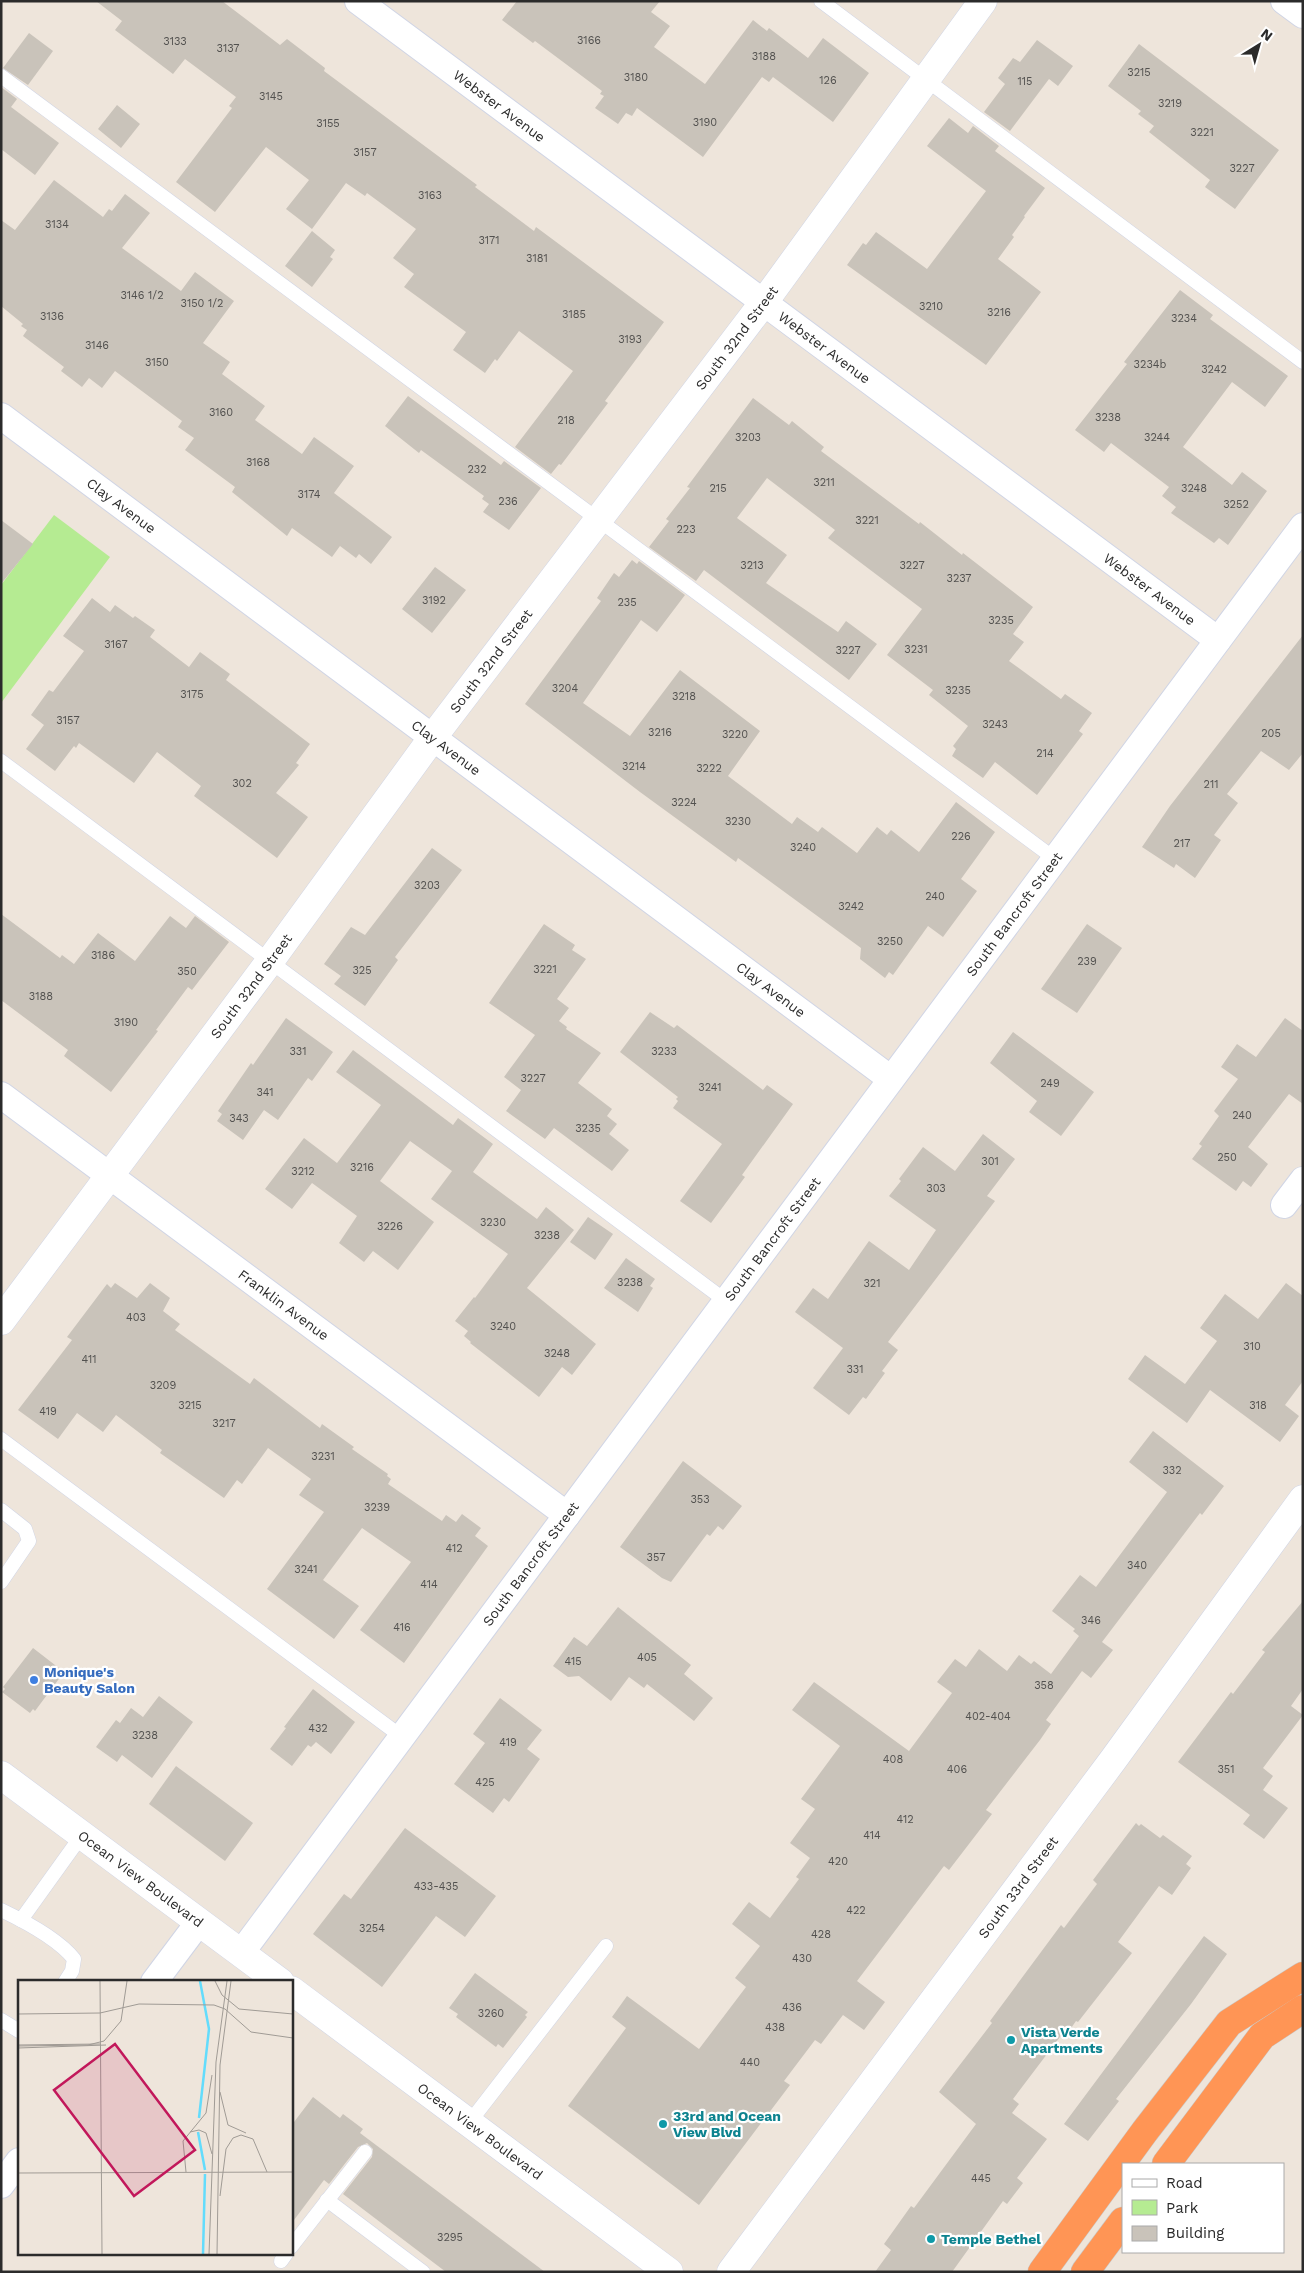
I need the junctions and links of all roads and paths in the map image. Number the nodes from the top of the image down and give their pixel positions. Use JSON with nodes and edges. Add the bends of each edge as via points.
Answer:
{"nodes":[{"id":1,"x":358,"y":1,"type":"edge"},
{"id":2,"x":821,"y":1,"type":"edge"},
{"id":3,"x":983,"y":1,"type":"edge"},
{"id":4,"x":1284,"y":1,"type":"edge"},
{"id":5,"x":1303,"y":15,"type":"edge"},
{"id":6,"x":1,"y":76,"type":"edge"},
{"id":7,"x":927,"y":79,"type":"junction"},
{"id":8,"x":764,"y":302,"type":"junction"},
{"id":9,"x":1303,"y":362,"type":"edge"},
{"id":10,"x":1,"y":416,"type":"edge"},
{"id":11,"x":598,"y":520,"type":"junction"},
{"id":12,"x":1303,"y":526,"type":"edge"},
{"id":13,"x":1218,"y":640,"type":"junction"},
{"id":14,"x":433,"y":737,"type":"junction"},
{"id":15,"x":1,"y":761,"type":"edge"},
{"id":16,"x":1055,"y":859,"type":"junction"},
{"id":17,"x":270,"y":961,"type":"junction"},
{"id":18,"x":891,"y":1079,"type":"junction"},
{"id":19,"x":1,"y":1095,"type":"edge"},
{"id":20,"x":109,"y":1175,"type":"junction"},
{"id":21,"x":1303,"y":1180,"type":"edge"},
{"id":22,"x":1284,"y":1204,"type":"dead end"},
{"id":23,"x":726,"y":1301,"type":"junction"},
{"id":24,"x":1,"y":1322,"type":"edge"},
{"id":25,"x":1,"y":1438,"type":"edge"},
{"id":26,"x":1303,"y":1499,"type":"edge"},
{"id":27,"x":1,"y":1510,"type":"edge"},
{"id":28,"x":567,"y":1515,"type":"junction"},
{"id":29,"x":1,"y":1582,"type":"edge"},
{"id":30,"x":402,"y":1737,"type":"junction"},
{"id":31,"x":1,"y":1775,"type":"edge"},
{"id":32,"x":82,"y":1835,"type":"junction"},
{"id":33,"x":1,"y":1910,"type":"edge"},
{"id":34,"x":21,"y":1920,"type":"junction"},
{"id":35,"x":199,"y":1922,"type":"junction"},
{"id":36,"x":606,"y":1946,"type":"dead end"},
{"id":37,"x":241,"y":1953,"type":"junction"},
{"id":38,"x":1303,"y":1976,"type":"edge"},
{"id":39,"x":66,"y":1980,"type":"edge"},
{"id":40,"x":156,"y":1980,"type":"edge"},
{"id":41,"x":277,"y":1980,"type":"edge"},
{"id":42,"x":292,"y":1991,"type":"edge"},
{"id":43,"x":1303,"y":2009,"type":"edge"},
{"id":44,"x":1,"y":2020,"type":"edge"},
{"id":45,"x":18,"y":2030,"type":"edge"},
{"id":46,"x":469,"y":2123,"type":"junction"},
{"id":47,"x":365,"y":2152,"type":"dead end"},
{"id":48,"x":18,"y":2163,"type":"edge"},
{"id":49,"x":1167,"y":2163,"type":"edge"},
{"id":50,"x":1,"y":2185,"type":"edge"},
{"id":51,"x":327,"y":2200,"type":"junction"},
{"id":52,"x":1122,"y":2222,"type":"edge"},
{"id":53,"x":292,"y":2246,"type":"edge"},
{"id":54,"x":423,"y":2272,"type":"edge"},
{"id":55,"x":669,"y":2272,"type":"edge"},
{"id":56,"x":731,"y":2272,"type":"edge"},
{"id":57,"x":1042,"y":2272,"type":"edge"},
{"id":58,"x":1085,"y":2272,"type":"edge"}],
"edges":[{"from":1,"to":8,"type":"street","name":"Webster Avenue"},
{"from":2,"to":7,"type":"lane"},
{"from":3,"to":7,"type":"main road","name":"South 32nd Street"},
{"from":4,"to":5,"type":"street"},
{"from":6,"to":11,"type":"lane"},
{"from":7,"to":8,"type":"main road","name":"South 32nd Street"},
{"from":7,"to":9,"type":"lane"},
{"from":8,"to":11,"type":"main road","name":"South 32nd Street"},
{"from":8,"to":13,"type":"street","name":"Webster Avenue"},
{"from":10,"to":14,"type":"street","name":"Clay Avenue"},
{"from":11,"to":14,"type":"main road","name":"South 32nd Street"},
{"from":11,"to":16,"type":"lane"},
{"from":12,"to":13,"type":"street","name":"South Bancroft Street"},
{"from":13,"to":16,"type":"street","name":"South Bancroft Street"},
{"from":14,"to":17,"type":"main road","name":"South 32nd Street"},
{"from":14,"to":18,"type":"street","name":"Clay Avenue"},
{"from":15,"to":17,"type":"lane"},
{"from":16,"to":18,"type":"street","name":"South Bancroft Street"},
{"from":17,"to":20,"type":"main road","name":"South 32nd Street"},
{"from":17,"to":23,"type":"lane"},
{"from":18,"to":23,"type":"street","name":"South Bancroft Street"},
{"from":19,"to":20,"type":"street","name":"Franklin Avenue"},
{"from":20,"to":24,"type":"main road","name":"South 32nd Street"},
{"from":20,"to":28,"type":"street","name":"Franklin Avenue"},
{"from":21,"to":22,"type":"street"},
{"from":23,"to":28,"type":"street","name":"South Bancroft Street"},
{"from":25,"to":30,"type":"lane"},
{"from":26,"to":56,"type":"main road","name":"South 33rd Street"},
{"from":27,"to":29,"type":"lane","via":[[25,1529],[29,1542]]},
{"from":28,"to":30,"type":"street","name":"South Bancroft Street"},
{"from":30,"to":37,"type":"street","name":"South Bancroft Street"},
{"from":31,"to":32,"type":"main road","name":"Ocean View Boulevard"},
{"from":32,"to":34,"type":"lane"},
{"from":32,"to":35,"type":"main road","name":"Ocean View Boulevard"},
{"from":33,"to":34,"type":"lane"},
{"from":34,"to":39,"type":"lane","via":[[74,1959]]},
{"from":35,"to":37,"type":"main road","name":"Ocean View Boulevard"},
{"from":35,"to":40,"type":"street"},
{"from":36,"to":46,"type":"lane"},
{"from":37,"to":41,"type":"main road","name":"Ocean View Boulevard"},
{"from":38,"to":57,"type":"highway","via":[[1229,2024],[1145,2131]]},
{"from":42,"to":46,"type":"main road","name":"Ocean View Boulevard"},
{"from":43,"to":49,"type":"highway","via":[[1262,2036]]},
{"from":44,"to":45,"type":"lane"},
{"from":46,"to":55,"type":"main road","name":"Ocean View Boulevard"},
{"from":47,"to":51,"type":"lane"},
{"from":48,"to":50,"type":"street"},
{"from":51,"to":53,"type":"lane"},
{"from":51,"to":54,"type":"lane"},
{"from":52,"to":58,"type":"highway"}]}
